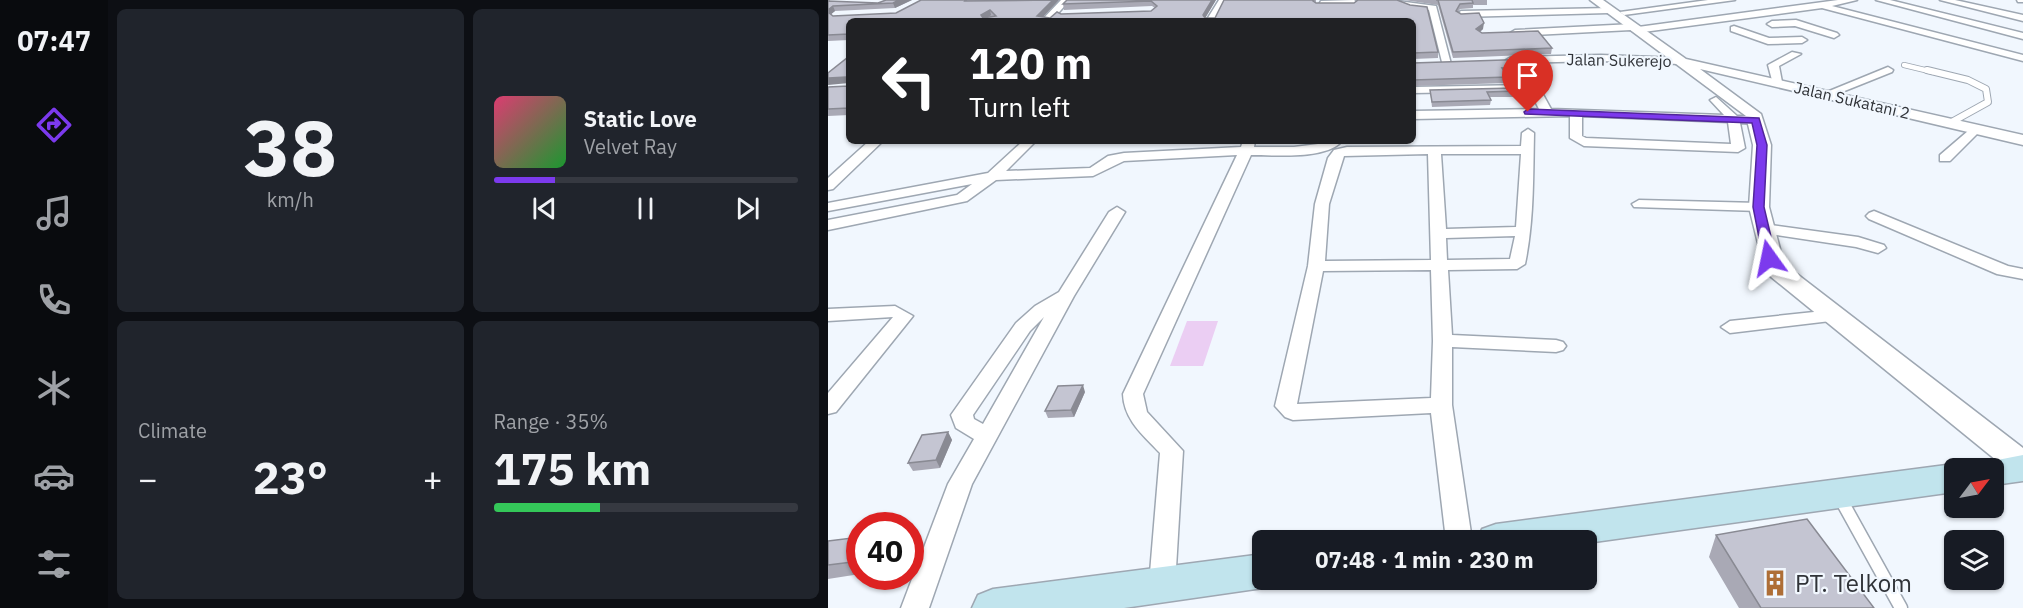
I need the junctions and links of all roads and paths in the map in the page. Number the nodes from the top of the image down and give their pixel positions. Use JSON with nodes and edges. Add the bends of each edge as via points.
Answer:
{"nodes":[{"id":1,"x":1066,"y":0,"type":"edge"},
{"id":2,"x":1224,"y":0,"type":"edge"},
{"id":3,"x":1394,"y":0,"type":"edge"},
{"id":4,"x":1731,"y":0,"type":"edge"},
{"id":5,"x":1852,"y":0,"type":"edge"},
{"id":6,"x":1880,"y":0,"type":"edge"},
{"id":7,"x":1944,"y":0,"type":"edge"},
{"id":8,"x":1354,"y":3,"type":"edge"},
{"id":9,"x":1772,"y":3,"type":"dead end"},
{"id":10,"x":1820,"y":3,"type":"edge"},
{"id":11,"x":1319,"y":5,"type":"edge"},
{"id":12,"x":1794,"y":10,"type":"junction"},
{"id":13,"x":1461,"y":14,"type":"edge"},
{"id":14,"x":1049,"y":18,"type":"edge"},
{"id":15,"x":1213,"y":18,"type":"edge"},
{"id":16,"x":2023,"y":18,"type":"edge"},
{"id":17,"x":1630,"y":22,"type":"edge"},
{"id":18,"x":1734,"y":29,"type":"junction"},
{"id":19,"x":1720,"y":31,"type":"dead end"},
{"id":20,"x":1506,"y":33,"type":"edge"},
{"id":21,"x":1834,"y":35,"type":"dead end"},
{"id":22,"x":2023,"y":36,"type":"edge"},
{"id":23,"x":1802,"y":40,"type":"dead end"},
{"id":24,"x":1796,"y":54,"type":"dead end"},
{"id":25,"x":2021,"y":58,"type":"dead end"},
{"id":26,"x":1495,"y":61,"type":"edge"},
{"id":27,"x":1680,"y":61,"type":"junction"},
{"id":28,"x":1459,"y":62,"type":"edge"},
{"id":29,"x":1904,"y":65,"type":"dead end"},
{"id":30,"x":1888,"y":70,"type":"dead end"},
{"id":31,"x":1776,"y":82,"type":"junction"},
{"id":32,"x":1416,"y":90,"type":"edge"},
{"id":33,"x":1828,"y":94,"type":"junction"},
{"id":34,"x":1716,"y":100,"type":"dead end"},
{"id":35,"x":1546,"y":111,"type":"junction"},
{"id":36,"x":1576,"y":112,"type":"junction"},
{"id":37,"x":1416,"y":115,"type":"edge"},
{"id":38,"x":1733,"y":118,"type":"junction"},
{"id":39,"x":1756,"y":120,"type":"junction"},
{"id":40,"x":1950,"y":123,"type":"junction"},
{"id":41,"x":1975,"y":129,"type":"junction"},
{"id":42,"x":2023,"y":140,"type":"edge"},
{"id":43,"x":874,"y":144,"type":"edge"},
{"id":44,"x":1027,"y":144,"type":"edge"},
{"id":45,"x":1327,"y":144,"type":"edge"},
{"id":46,"x":1248,"y":146,"type":"edge"},
{"id":47,"x":1201,"y":147,"type":"edge"},
{"id":48,"x":1434,"y":150,"type":"junction"},
{"id":49,"x":1945,"y":158,"type":"dead end"},
{"id":50,"x":843,"y":172,"type":"junction"},
{"id":51,"x":828,"y":174,"type":"edge"},
{"id":52,"x":993,"y":176,"type":"junction"},
{"id":53,"x":828,"y":186,"type":"edge"},
{"id":54,"x":1639,"y":204,"type":"dead end"},
{"id":55,"x":828,"y":207,"type":"edge"},
{"id":56,"x":1759,"y":207,"type":"junction"},
{"id":57,"x":1117,"y":212,"type":"dead end"},
{"id":58,"x":1874,"y":216,"type":"dead end"},
{"id":59,"x":828,"y":225,"type":"edge"},
{"id":60,"x":1763,"y":229,"type":"junction"},
{"id":61,"x":1524,"y":231,"type":"junction"},
{"id":62,"x":1438,"y":234,"type":"junction"},
{"id":63,"x":1878,"y":248,"type":"dead end"},
{"id":64,"x":1316,"y":266,"type":"junction"},
{"id":65,"x":1439,"y":267,"type":"junction"},
{"id":66,"x":2023,"y":274,"type":"edge"},
{"id":67,"x":1065,"y":296,"type":"junction"},
{"id":68,"x":828,"y":315,"type":"edge"},
{"id":69,"x":1833,"y":316,"type":"junction"},
{"id":70,"x":1730,"y":327,"type":"dead end"},
{"id":71,"x":1443,"y":341,"type":"junction"},
{"id":72,"x":1556,"y":346,"type":"dead end"},
{"id":73,"x":1442,"y":405,"type":"junction"},
{"id":74,"x":828,"y":407,"type":"edge"},
{"id":75,"x":986,"y":436,"type":"junction"},
{"id":76,"x":2023,"y":466,"type":"edge"},
{"id":77,"x":2004,"y":470,"type":"edge"},
{"id":78,"x":1944,"y":479,"type":"edge"},
{"id":79,"x":1838,"y":494,"type":"junction"},
{"id":80,"x":1457,"y":530,"type":"edge"},
{"id":81,"x":1570,"y":530,"type":"edge"},
{"id":82,"x":1252,"y":573,"type":"edge"},
{"id":83,"x":1162,"y":585,"type":"junction"},
{"id":84,"x":1124,"y":600,"type":"edge"},
{"id":85,"x":915,"y":608,"type":"edge"},
{"id":86,"x":993,"y":608,"type":"edge"},
{"id":87,"x":1901,"y":608,"type":"edge"}],
"edges":[{"from":1,"to":14,"type":"street"},
{"from":2,"to":15,"type":"street"},
{"from":3,"to":28,"type":"street","via":[[1433,8],[1443,63]]},
{"from":4,"to":17,"type":"street"},
{"from":5,"to":10,"type":"street"},
{"from":6,"to":22,"type":"street"},
{"from":7,"to":16,"type":"street"},
{"from":8,"to":11,"type":"street"},
{"from":9,"to":12,"type":"street"},
{"from":10,"to":12,"type":"street"},
{"from":10,"to":25,"type":"street"},
{"from":12,"to":17,"type":"street"},
{"from":13,"to":17,"type":"street"},
{"from":17,"to":20,"type":"street"},
{"from":17,"to":27,"type":"street"},
{"from":18,"to":19,"type":"street"},
{"from":18,"to":21,"type":"street","via":[[1793,22]]},
{"from":18,"to":23,"type":"street","via":[[1768,41]]},
{"from":24,"to":31,"type":"street","via":[[1773,65]]},
{"from":26,"to":27,"type":"street","name":"Jalan Sukerejo"},
{"from":27,"to":31,"type":"street","name":"Jalan Sukatani 2"},
{"from":27,"to":39,"type":"street","via":[[1737,101]]},
{"from":29,"to":40,"type":"lane","via":[[1986,88],[1988,102]]},
{"from":30,"to":33,"type":"street"},
{"from":31,"to":33,"type":"street","name":"Jalan Sukatani 2"},
{"from":32,"to":35,"type":"street","via":[[1529,88],[1536,91]]},
{"from":33,"to":40,"type":"street","name":"Jalan Sukatani 2"},
{"from":34,"to":38,"type":"street"},
{"from":35,"to":36,"type":"street"},
{"from":35,"to":37,"type":"street"},
{"from":36,"to":38,"type":"street"},
{"from":36,"to":38,"type":"street","via":[[1576,138],[1581,141],[1730,150],[1740,147]]},
{"from":38,"to":39,"type":"street"},
{"from":39,"to":56,"type":"street","via":[[1762,145]]},
{"from":40,"to":41,"type":"street","name":"Jalan Sukatani 2"},
{"from":41,"to":42,"type":"street","name":"Jalan Sukatani 2"},
{"from":41,"to":49,"type":"street"},
{"from":43,"to":50,"type":"street"},
{"from":44,"to":52,"type":"street"},
{"from":45,"to":46,"type":"street","via":[[1316,148]]},
{"from":46,"to":47,"type":"street"},
{"from":46,"to":83,"type":"street","via":[[1133,394],[1138,416],[1172,451]]},
{"from":47,"to":52,"type":"street","via":[[1119,158],[1091,173]]},
{"from":48,"to":61,"type":"street","via":[[1528,141]]},
{"from":48,"to":62,"type":"street"},
{"from":48,"to":64,"type":"street","via":[[1339,153],[1322,204]]},
{"from":50,"to":51,"type":"street"},
{"from":50,"to":53,"type":"street"},
{"from":52,"to":55,"type":"street"},
{"from":52,"to":59,"type":"street","via":[[956,200]]},
{"from":54,"to":56,"type":"street"},
{"from":56,"to":60,"type":"street"},
{"from":57,"to":67,"type":"street"},
{"from":58,"to":66,"type":"street","via":[[2003,270]]},
{"from":60,"to":63,"type":"street"},
{"from":60,"to":69,"type":"street","via":[[1773,267]]},
{"from":61,"to":62,"type":"street"},
{"from":61,"to":65,"type":"street","via":[[1517,264]]},
{"from":62,"to":65,"type":"street"},
{"from":64,"to":65,"type":"street"},
{"from":64,"to":73,"type":"street","via":[[1288,410]]},
{"from":65,"to":71,"type":"street"},
{"from":67,"to":75,"type":"street"},
{"from":67,"to":75,"type":"street","via":[[1023,327],[962,415],[964,423]]},
{"from":68,"to":74,"type":"street","via":[[895,312],[904,316]]},
{"from":69,"to":70,"type":"street"},
{"from":69,"to":76,"type":"street"},
{"from":71,"to":72,"type":"street"},
{"from":71,"to":73,"type":"street"},
{"from":73,"to":80,"type":"street"},
{"from":75,"to":85,"type":"street","via":[[960,484]]},
{"from":76,"to":77,"type":"main road"},
{"from":78,"to":79,"type":"main road"},
{"from":79,"to":81,"type":"main road"},
{"from":79,"to":87,"type":"lane"},
{"from":82,"to":83,"type":"main road"},
{"from":83,"to":84,"type":"main road"},
{"from":84,"to":86,"type":"main road"}]}
